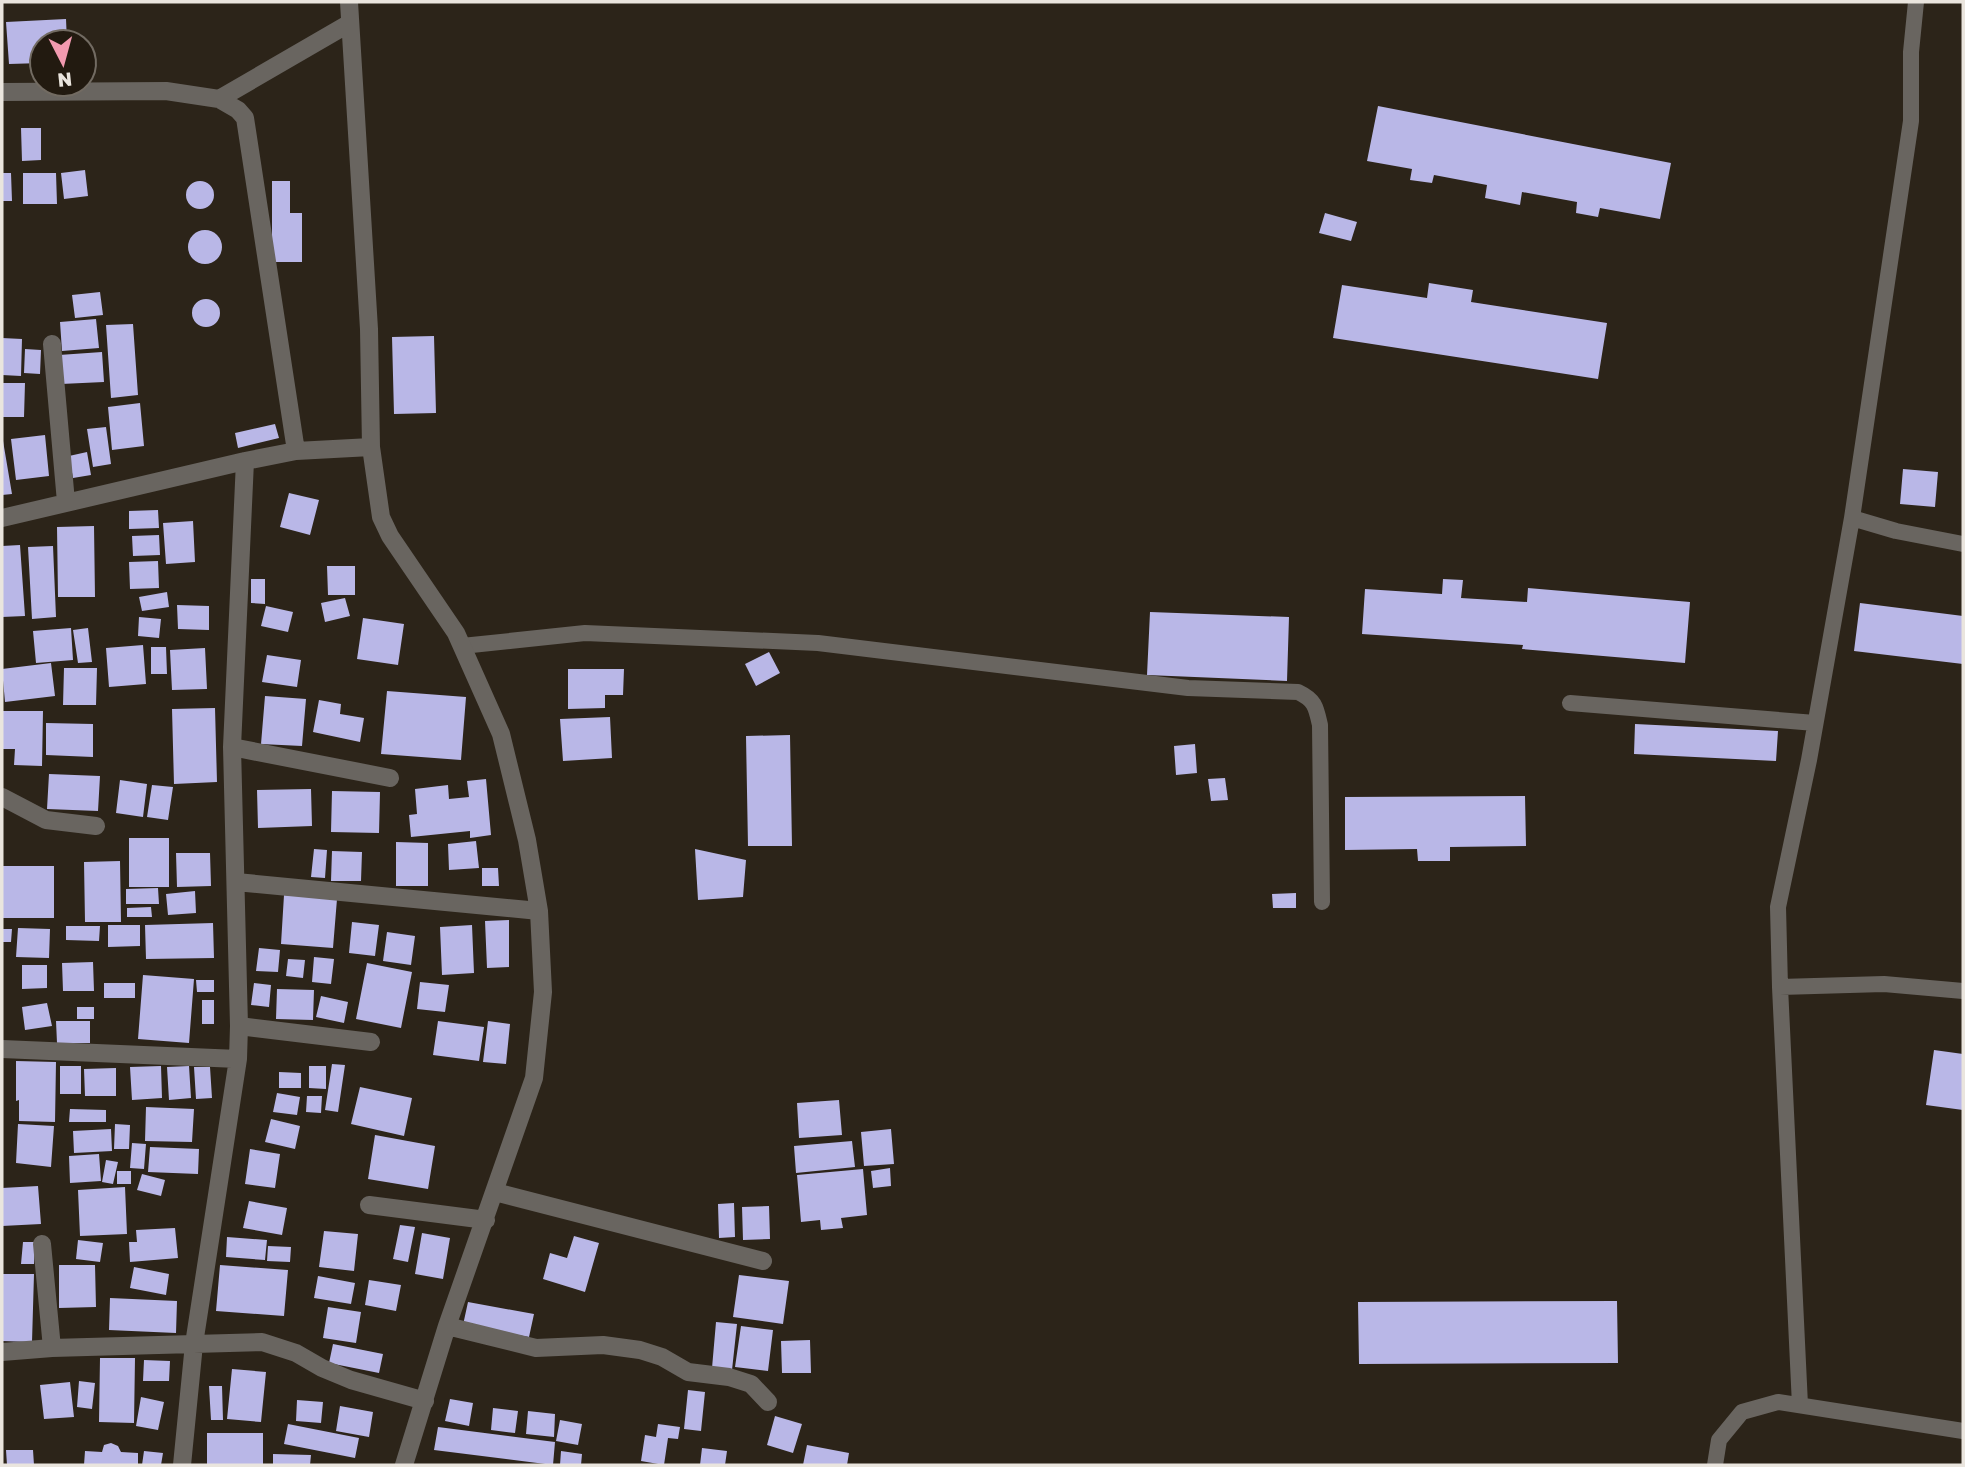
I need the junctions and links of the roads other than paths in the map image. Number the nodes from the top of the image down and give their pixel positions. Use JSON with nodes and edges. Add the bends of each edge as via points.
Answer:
{"nodes":[{"id":1,"x":349,"y":2,"type":"edge"},
{"id":2,"x":1916,"y":2,"type":"edge"},
{"id":3,"x":350,"y":23,"type":"junction"},
{"id":4,"x":2,"y":92,"type":"edge"},
{"id":5,"x":219,"y":99,"type":"junction"},
{"id":6,"x":52,"y":344,"type":"dead end"},
{"id":7,"x":371,"y":447,"type":"junction"},
{"id":8,"x":296,"y":451,"type":"junction"},
{"id":9,"x":245,"y":461,"type":"junction"},
{"id":10,"x":66,"y":502,"type":"junction"},
{"id":11,"x":2,"y":518,"type":"edge"},
{"id":12,"x":1852,"y":518,"type":"junction"},
{"id":13,"x":1963,"y":544,"type":"edge"},
{"id":14,"x":462,"y":646,"type":"junction"},
{"id":15,"x":1570,"y":703,"type":"dead end"},
{"id":16,"x":1815,"y":723,"type":"junction"},
{"id":17,"x":232,"y":747,"type":"junction"},
{"id":18,"x":390,"y":778,"type":"dead end"},
{"id":19,"x":2,"y":797,"type":"edge"},
{"id":20,"x":96,"y":826,"type":"dead end"},
{"id":21,"x":236,"y":881,"type":"junction"},
{"id":22,"x":1322,"y":902,"type":"dead end"},
{"id":23,"x":539,"y":911,"type":"junction"},
{"id":24,"x":1780,"y":987,"type":"junction"},
{"id":25,"x":1963,"y":991,"type":"edge"},
{"id":26,"x":239,"y":1026,"type":"junction"},
{"id":27,"x":370,"y":1042,"type":"dead end"},
{"id":28,"x":2,"y":1049,"type":"edge"},
{"id":29,"x":238,"y":1059,"type":"junction"},
{"id":30,"x":495,"y":1192,"type":"junction"},
{"id":31,"x":369,"y":1205,"type":"dead end"},
{"id":32,"x":486,"y":1220,"type":"junction"},
{"id":33,"x":42,"y":1244,"type":"dead end"},
{"id":34,"x":763,"y":1261,"type":"dead end"},
{"id":35,"x":447,"y":1326,"type":"junction"},
{"id":36,"x":194,"y":1345,"type":"junction"},
{"id":37,"x":52,"y":1348,"type":"junction"},
{"id":38,"x":2,"y":1352,"type":"edge"},
{"id":39,"x":425,"y":1401,"type":"junction"},
{"id":40,"x":768,"y":1402,"type":"dead end"},
{"id":41,"x":1800,"y":1405,"type":"junction"},
{"id":42,"x":1963,"y":1431,"type":"edge"},
{"id":43,"x":182,"y":1465,"type":"edge"},
{"id":44,"x":404,"y":1465,"type":"edge"},
{"id":45,"x":1715,"y":1465,"type":"edge"}],
"edges":[{"from":1,"to":3,"type":"street"},
{"from":2,"to":12,"type":"lane","via":[[1911,121],[1900,211]]},
{"from":3,"to":5,"type":"street"},
{"from":3,"to":7,"type":"street","via":[[369,329]]},
{"from":4,"to":5,"type":"street","via":[[166,91]]},
{"from":5,"to":8,"type":"street","via":[[245,118]]},
{"from":6,"to":10,"type":"street"},
{"from":7,"to":8,"type":"street"},
{"from":7,"to":14,"type":"street","via":[[382,517],[390,536]]},
{"from":8,"to":9,"type":"street"},
{"from":9,"to":10,"type":"street"},
{"from":9,"to":17,"type":"street"},
{"from":10,"to":11,"type":"street"},
{"from":12,"to":13,"type":"lane"},
{"from":12,"to":16,"type":"lane"},
{"from":14,"to":22,"type":"lane","via":[[585,633],[818,643],[1188,688],[1298,692],[1310,697],[1320,725]]},
{"from":14,"to":23,"type":"street","via":[[501,734]]},
{"from":15,"to":16,"type":"lane"},
{"from":16,"to":24,"type":"lane","via":[[1778,907]]},
{"from":17,"to":18,"type":"street"},
{"from":17,"to":21,"type":"street"},
{"from":19,"to":20,"type":"street","via":[[46,820]]},
{"from":21,"to":23,"type":"street"},
{"from":21,"to":26,"type":"street"},
{"from":23,"to":30,"type":"street","via":[[543,992],[534,1079]]},
{"from":24,"to":25,"type":"lane","via":[[1884,984]]},
{"from":24,"to":41,"type":"lane"},
{"from":26,"to":27,"type":"street"},
{"from":26,"to":29,"type":"street"},
{"from":28,"to":29,"type":"street"},
{"from":29,"to":36,"type":"street"},
{"from":30,"to":32,"type":"street"},
{"from":30,"to":34,"type":"street"},
{"from":31,"to":32,"type":"street"},
{"from":32,"to":35,"type":"street"},
{"from":33,"to":37,"type":"street"},
{"from":35,"to":39,"type":"street"},
{"from":35,"to":40,"type":"street","via":[[536,1348],[603,1345],[640,1350],[688,1371],[751,1384]]},
{"from":36,"to":37,"type":"street"},
{"from":36,"to":39,"type":"street","via":[[262,1342],[351,1380]]},
{"from":36,"to":43,"type":"street"},
{"from":37,"to":38,"type":"street"},
{"from":39,"to":44,"type":"street"},
{"from":41,"to":42,"type":"lane"},
{"from":41,"to":45,"type":"lane","via":[[1778,1402],[1742,1412],[1719,1440]]}]}
